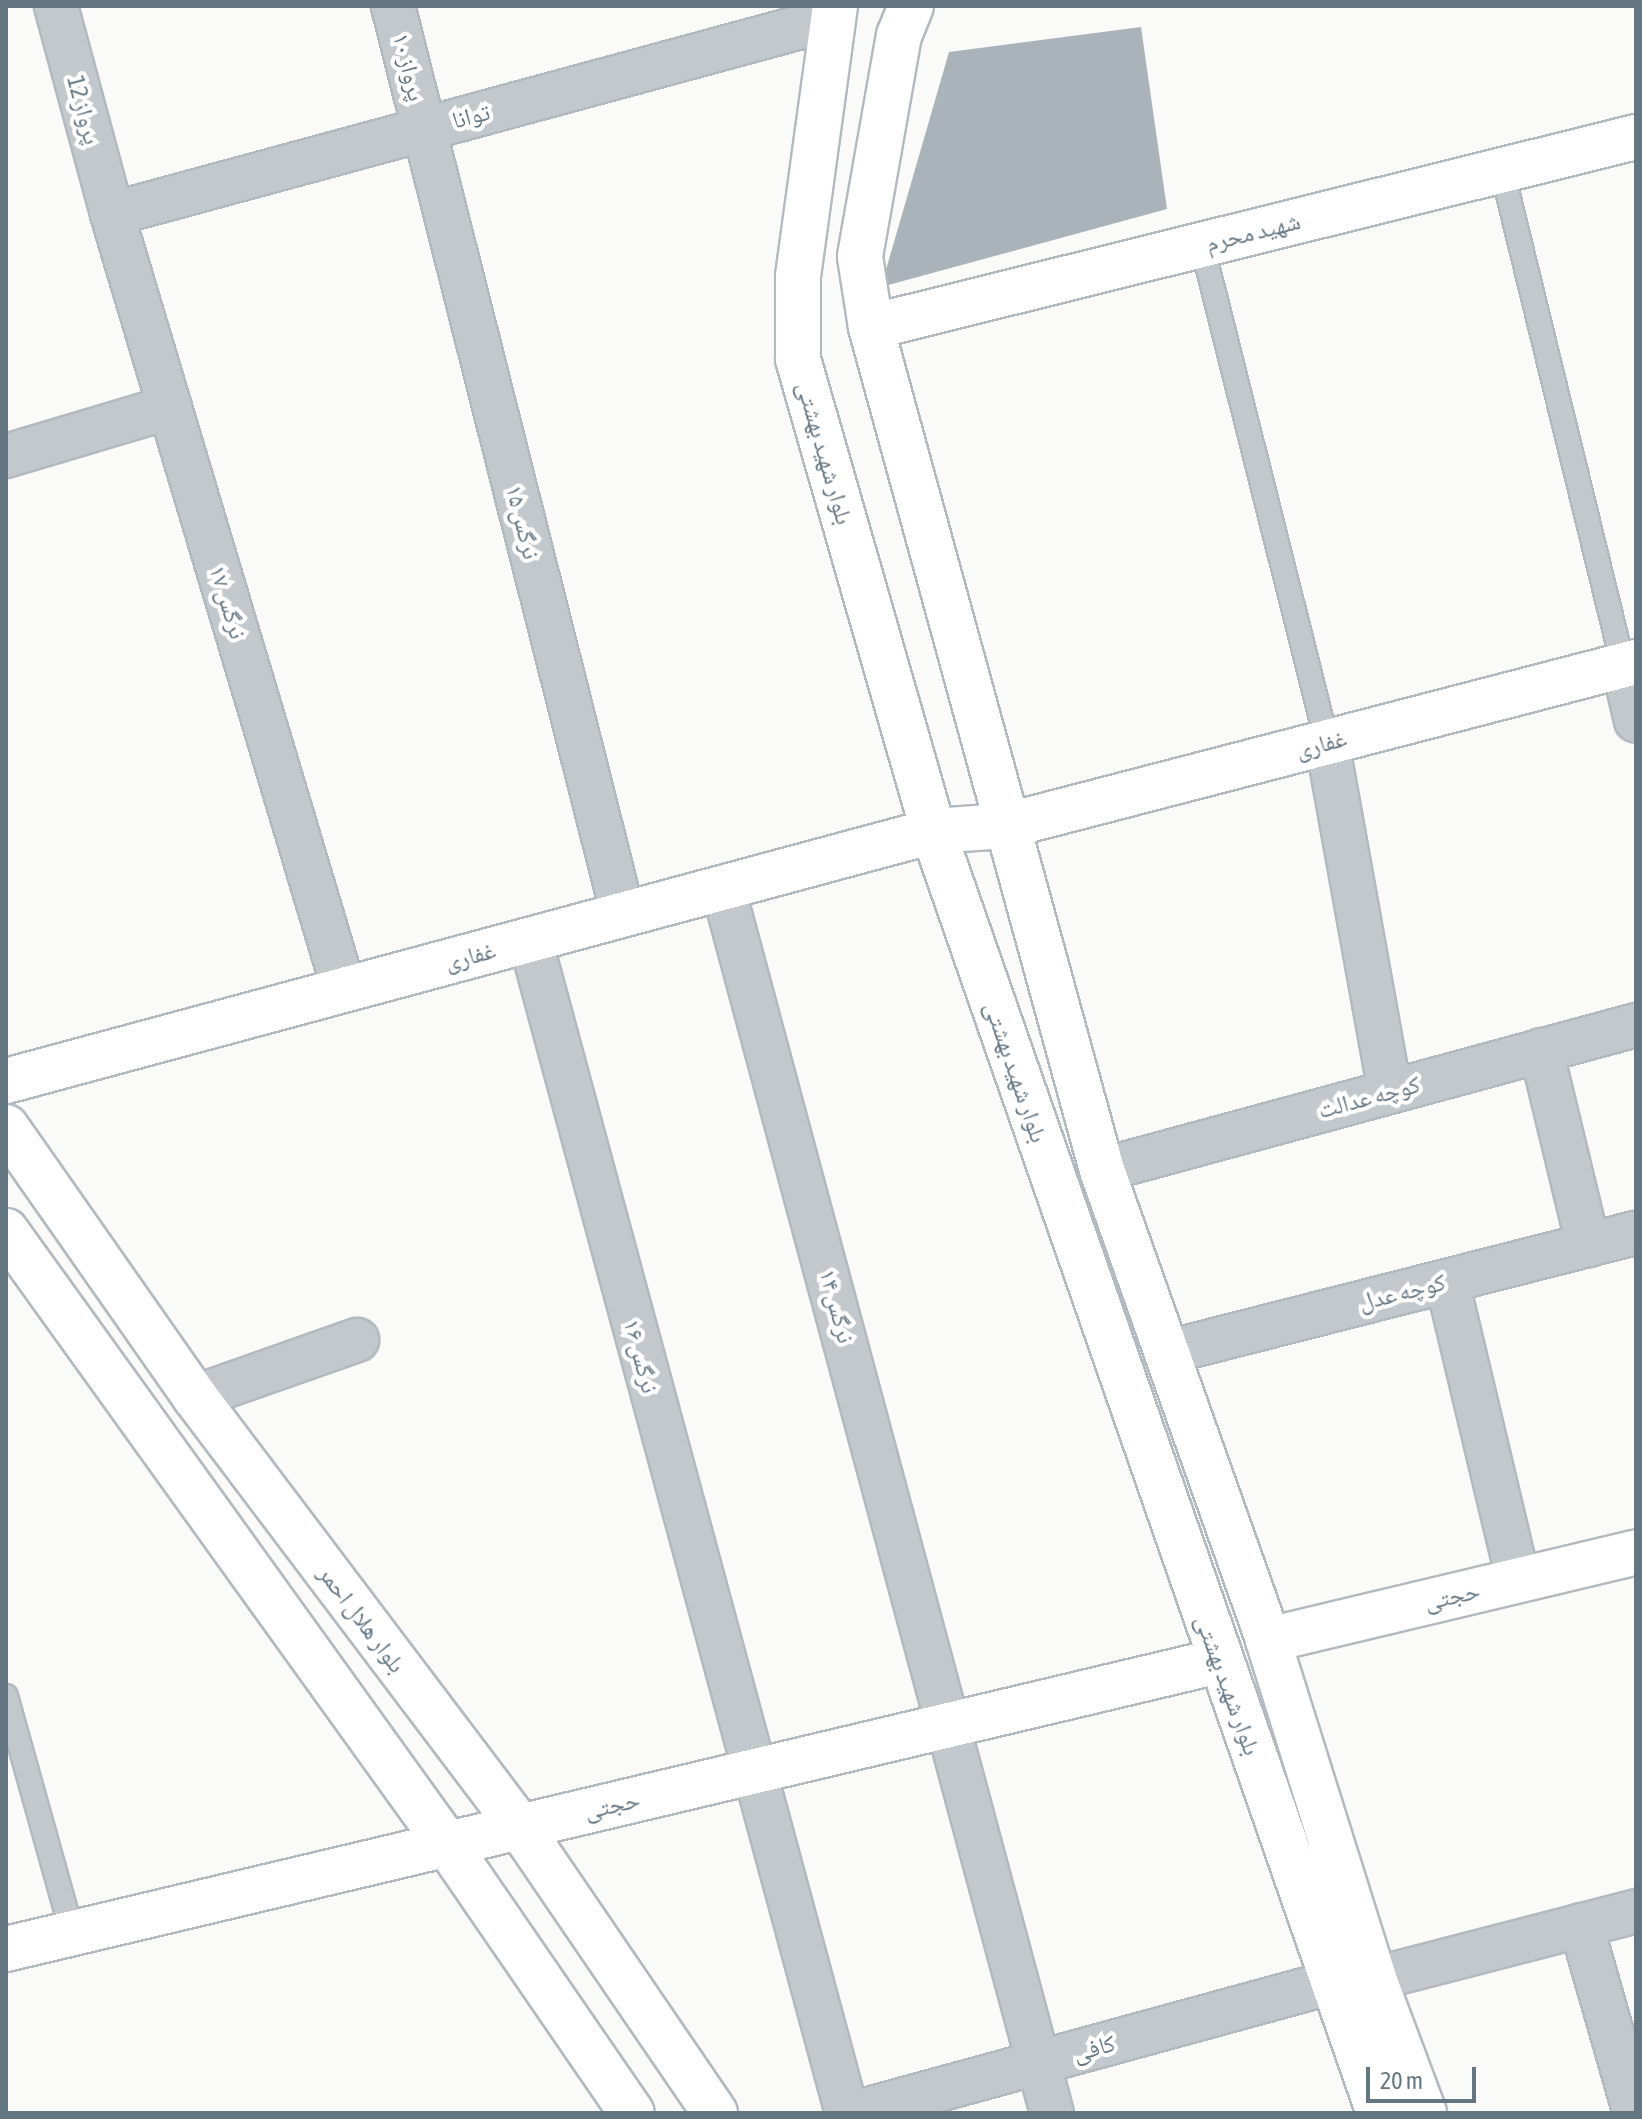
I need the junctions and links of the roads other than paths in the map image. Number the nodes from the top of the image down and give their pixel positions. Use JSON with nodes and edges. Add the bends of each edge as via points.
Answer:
{"nodes":[{"id":1,"x":56,"y":6,"type":"edge"},
{"id":2,"x":393,"y":6,"type":"edge"},
{"id":3,"x":911,"y":6,"type":"edge"},
{"id":4,"x":832,"y":13,"type":"edge"},
{"id":5,"x":424,"y":129,"type":"junction"},
{"id":6,"x":1636,"y":137,"type":"edge"},
{"id":7,"x":1502,"y":170,"type":"junction"},
{"id":8,"x":112,"y":214,"type":"junction"},
{"id":9,"x":1202,"y":245,"type":"junction"},
{"id":10,"x":871,"y":327,"type":"junction"},
{"id":11,"x":170,"y":407,"type":"junction"},
{"id":12,"x":6,"y":456,"type":"edge"},
{"id":13,"x":1630,"y":663,"type":"edge"},
{"id":14,"x":1636,"y":721,"type":"edge"},
{"id":15,"x":1327,"y":742,"type":"junction"},
{"id":16,"x":1005,"y":826,"type":"junction"},
{"id":17,"x":933,"y":831,"type":"junction"},
{"id":18,"x":723,"y":888,"type":"junction"},
{"id":19,"x":623,"y":915,"type":"junction"},
{"id":20,"x":530,"y":939,"type":"junction"},
{"id":21,"x":344,"y":990,"type":"junction"},
{"id":22,"x":1636,"y":1025,"type":"edge"},
{"id":23,"x":1541,"y":1050,"type":"junction"},
{"id":24,"x":6,"y":1081,"type":"edge"},
{"id":25,"x":1390,"y":1091,"type":"junction"},
{"id":26,"x":6,"y":1127,"type":"edge"},
{"id":27,"x":1102,"y":1170,"type":"junction"},
{"id":28,"x":6,"y":1231,"type":"edge"},
{"id":29,"x":1636,"y":1233,"type":"edge"},
{"id":30,"x":1588,"y":1245,"type":"junction"},
{"id":31,"x":1447,"y":1281,"type":"junction"},
{"id":32,"x":357,"y":1340,"type":"dead end"},
{"id":33,"x":1168,"y":1352,"type":"junction"},
{"id":34,"x":195,"y":1397,"type":"junction"},
{"id":35,"x":1636,"y":1552,"type":"edge"},
{"id":36,"x":1518,"y":1580,"type":"junction"},
{"id":37,"x":1268,"y":1640,"type":"junction"},
{"id":38,"x":1219,"y":1661,"type":"junction"},
{"id":39,"x":6,"y":1696,"type":"edge"},
{"id":40,"x":951,"y":1725,"type":"junction"},
{"id":41,"x":753,"y":1772,"type":"junction"},
{"id":42,"x":520,"y":1827,"type":"junction"},
{"id":43,"x":447,"y":1844,"type":"junction"},
{"id":44,"x":1636,"y":1911,"type":"edge"},
{"id":45,"x":1581,"y":1925,"type":"junction"},
{"id":46,"x":72,"y":1933,"type":"junction"},
{"id":47,"x":6,"y":1949,"type":"edge"},
{"id":48,"x":1354,"y":1981,"type":"junction"},
{"id":49,"x":1040,"y":2062,"type":"junction"},
{"id":50,"x":632,"y":2113,"type":"edge"},
{"id":51,"x":715,"y":2113,"type":"edge"},
{"id":52,"x":847,"y":2113,"type":"edge"},
{"id":53,"x":854,"y":2113,"type":"edge"},
{"id":54,"x":1052,"y":2113,"type":"edge"},
{"id":55,"x":1379,"y":2113,"type":"edge"},
{"id":56,"x":1424,"y":2113,"type":"edge"},
{"id":57,"x":1635,"y":2113,"type":"edge"}],
"edges":[{"from":1,"to":8,"type":"street","name":"پرواز 12"},
{"from":2,"to":5,"type":"street","name":"پرواز ۱۰"},
{"from":3,"to":10,"type":"street","name":"بلوار شهید بهشتی","via":[[899,35],[860,257]]},
{"from":4,"to":5,"type":"street","name":"توانا"},
{"from":4,"to":17,"type":"street","name":"بلوار شهید بهشتی","via":[[798,276],[798,359]]},
{"from":5,"to":8,"type":"street","name":"توانا"},
{"from":5,"to":19,"type":"street","name":"نرگس ۱۵"},
{"from":6,"to":7,"type":"street","name":"شهید محرم"},
{"from":7,"to":9,"type":"street","name":"شهید محرم"},
{"from":7,"to":13,"type":"lane"},
{"from":8,"to":11,"type":"street","name":"نرگس ۱۷"},
{"from":9,"to":10,"type":"street","name":"شهید محرم"},
{"from":9,"to":15,"type":"lane"},
{"from":10,"to":16,"type":"street","name":"بلوار شهید بهشتی"},
{"from":11,"to":12,"type":"street"},
{"from":11,"to":21,"type":"street","name":"نرگس ۱۷"},
{"from":13,"to":14,"type":"street"},
{"from":13,"to":15,"type":"street","name":"غفاری"},
{"from":15,"to":16,"type":"street","name":"غفاری"},
{"from":15,"to":25,"type":"street"},
{"from":16,"to":17,"type":"street","name":"غفاری"},
{"from":16,"to":27,"type":"street","name":"بلوار شهید بهشتی"},
{"from":17,"to":18,"type":"street","name":"غفاری"},
{"from":17,"to":38,"type":"street","name":"بلوار شهید بهشتی"},
{"from":18,"to":19,"type":"street","name":"غفاری"},
{"from":18,"to":40,"type":"street","name":"نرگس ۱۴"},
{"from":19,"to":20,"type":"street","name":"غفاری"},
{"from":20,"to":21,"type":"street","name":"غفاری"},
{"from":20,"to":41,"type":"street","name":"نرگس ۱۶"},
{"from":21,"to":24,"type":"street","name":"غفاری"},
{"from":22,"to":23,"type":"street","name":"کوچه عدالت"},
{"from":23,"to":25,"type":"street","name":"کوچه عدالت"},
{"from":23,"to":30,"type":"street"},
{"from":25,"to":27,"type":"street","name":"کوچه عدالت"},
{"from":26,"to":34,"type":"street","name":"بلوار هلال احمر"},
{"from":27,"to":33,"type":"street","name":"بلوار شهید بهشتی"},
{"from":28,"to":43,"type":"street"},
{"from":29,"to":30,"type":"street","name":"کوچه عدل"},
{"from":30,"to":31,"type":"street","name":"کوچه عدل"},
{"from":31,"to":33,"type":"street","name":"کوچه عدل"},
{"from":31,"to":36,"type":"street"},
{"from":32,"to":34,"type":"street"},
{"from":33,"to":37,"type":"street","name":"بلوار شهید بهشتی"},
{"from":34,"to":42,"type":"street","name":"بلوار هلال احمر"},
{"from":35,"to":36,"type":"street","name":"حجتی"},
{"from":36,"to":37,"type":"street","name":"حجتی"},
{"from":37,"to":48,"type":"street","name":"بلوار شهید بهشتی"},
{"from":38,"to":40,"type":"street","name":"حجتی"},
{"from":38,"to":48,"type":"street","name":"بلوار شهید بهشتی"},
{"from":39,"to":46,"type":"lane"},
{"from":40,"to":41,"type":"street","name":"حجتی"},
{"from":40,"to":49,"type":"street","name":"نرگس ۱۴"},
{"from":41,"to":42,"type":"street","name":"حجتی"},
{"from":41,"to":52,"type":"street","name":"نرگس ۱۶"},
{"from":42,"to":43,"type":"street","name":"حجتی"},
{"from":42,"to":51,"type":"street","name":"بلوار هلال احمر"},
{"from":43,"to":46,"type":"street","name":"حجتی"},
{"from":43,"to":50,"type":"street"},
{"from":44,"to":45,"type":"street","name":"کافی"},
{"from":45,"to":48,"type":"street","name":"کافی"},
{"from":45,"to":57,"type":"street"},
{"from":46,"to":47,"type":"street","name":"حجتی"},
{"from":48,"to":49,"type":"street","name":"کافی"},
{"from":48,"to":55,"type":"street","name":"بلوار شهید بهشتی"},
{"from":48,"to":56,"type":"street","name":"بلوار شهید بهشتی"},
{"from":49,"to":53,"type":"street","name":"کافی"},
{"from":49,"to":54,"type":"street","name":"نرگس ۱۴"}]}
